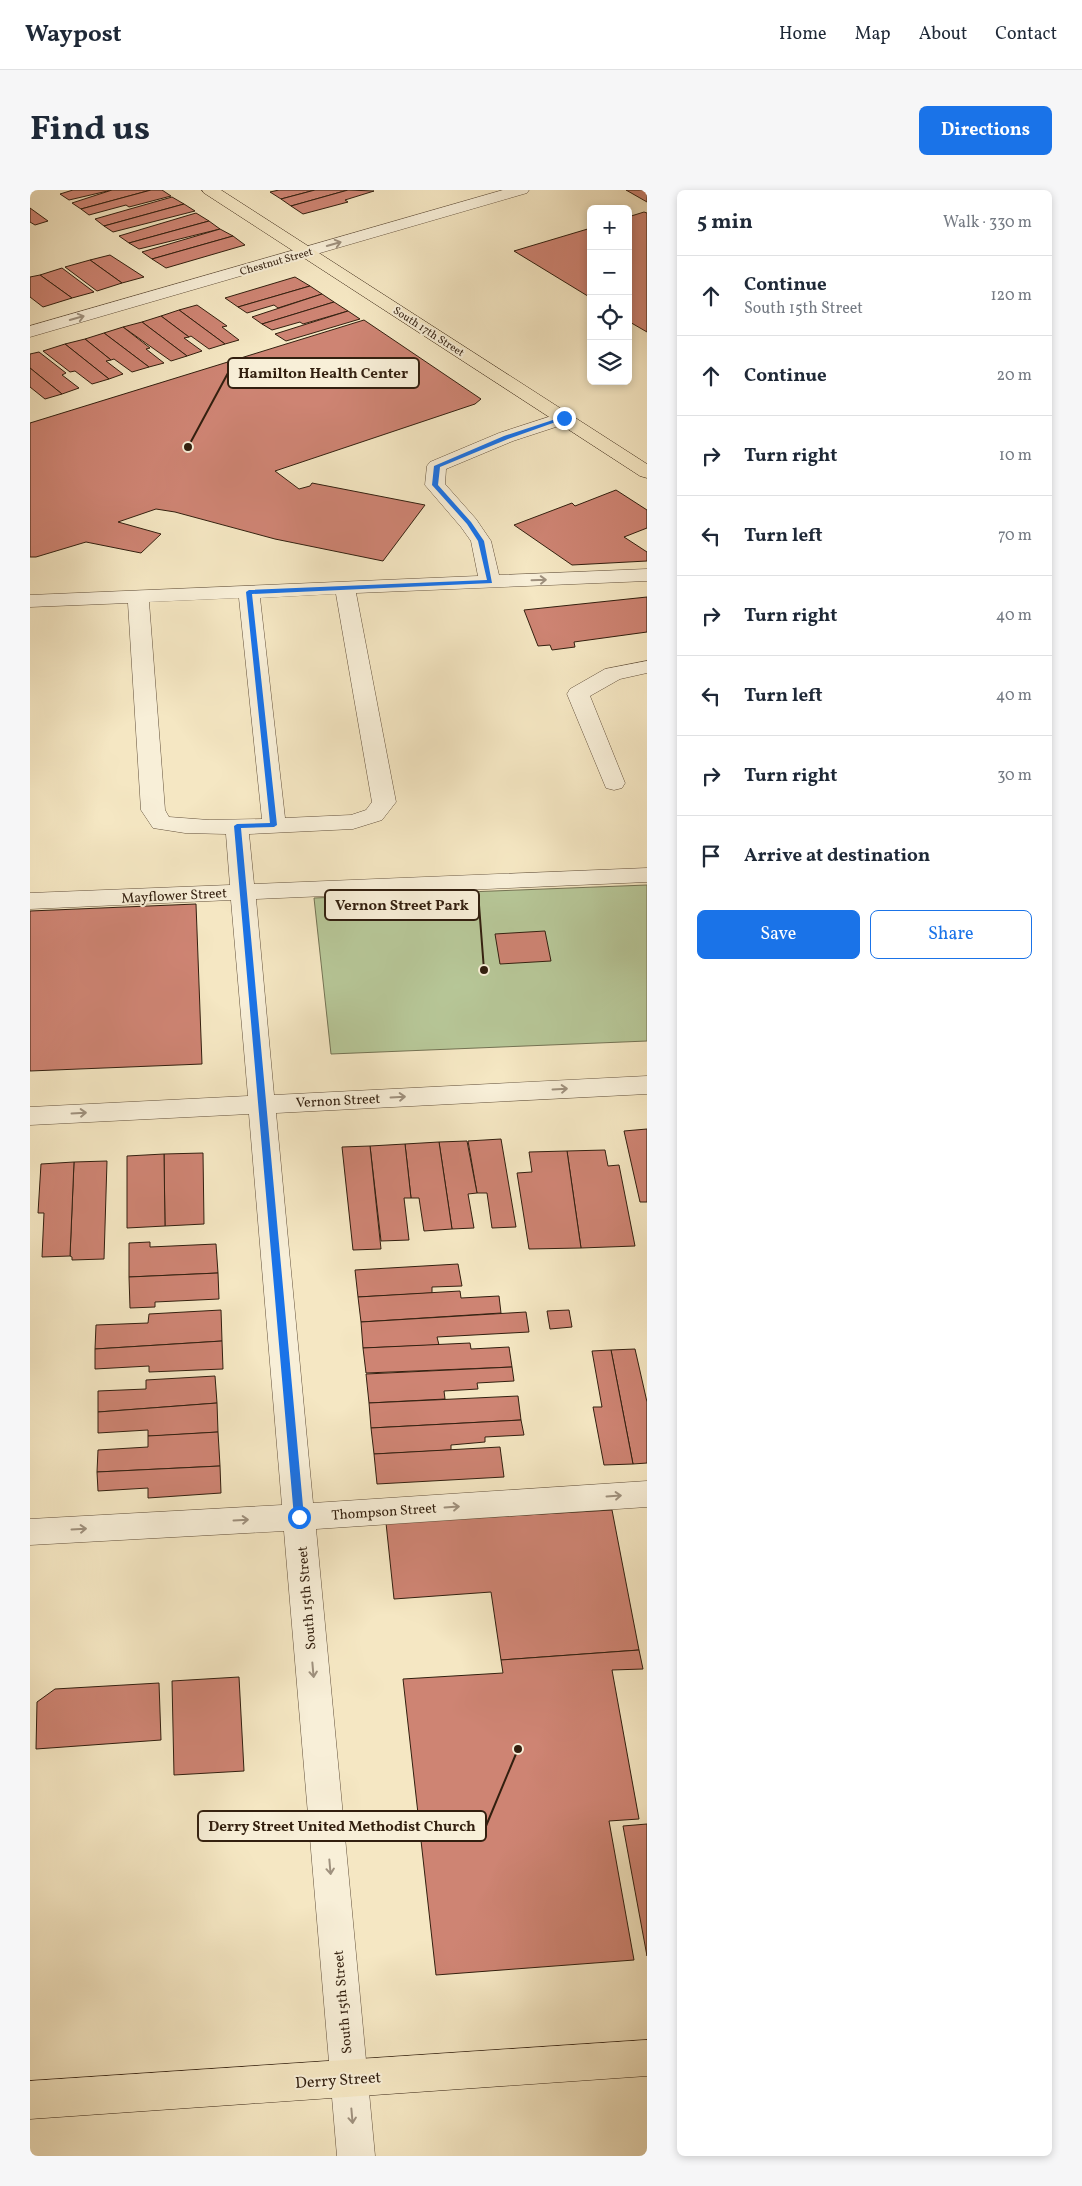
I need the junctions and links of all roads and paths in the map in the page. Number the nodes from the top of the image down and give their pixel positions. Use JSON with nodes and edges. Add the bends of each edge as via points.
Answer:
{"nodes":[{"id":1,"x":210,"y":190,"type":"edge"},
{"id":2,"x":521,"y":190,"type":"edge"},
{"id":3,"x":306,"y":252,"type":"junction"},
{"id":4,"x":30,"y":332,"type":"edge"},
{"id":5,"x":564,"y":418,"type":"junction"},
{"id":6,"x":647,"y":472,"type":"edge"},
{"id":7,"x":647,"y":575,"type":"edge"},
{"id":8,"x":490,"y":582,"type":"junction"},
{"id":9,"x":345,"y":588,"type":"junction"},
{"id":10,"x":249,"y":592,"type":"junction"},
{"id":11,"x":138,"y":596,"type":"junction"},
{"id":12,"x":30,"y":601,"type":"edge"},
{"id":13,"x":647,"y":667,"type":"edge"},
{"id":14,"x":614,"y":783,"type":"dead end"},
{"id":15,"x":274,"y":825,"type":"junction"},
{"id":16,"x":237,"y":826,"type":"junction"},
{"id":17,"x":647,"y":875,"type":"edge"},
{"id":18,"x":244,"y":891,"type":"junction"},
{"id":19,"x":30,"y":901,"type":"edge"},
{"id":20,"x":647,"y":1085,"type":"edge"},
{"id":21,"x":262,"y":1104,"type":"junction"},
{"id":22,"x":30,"y":1116,"type":"edge"},
{"id":23,"x":647,"y":1494,"type":"edge"},
{"id":24,"x":299,"y":1517,"type":"junction"},
{"id":25,"x":30,"y":1532,"type":"edge"},
{"id":26,"x":647,"y":2058,"type":"edge"},
{"id":27,"x":349,"y":2078,"type":"junction"},
{"id":28,"x":30,"y":2100,"type":"edge"},
{"id":29,"x":356,"y":2156,"type":"edge"}],
"edges":[{"from":1,"to":3,"type":"main road","name":"South 17th Street"},
{"from":3,"to":2,"type":"street","name":"Chestnut Street","one_way":true},
{"from":4,"to":3,"type":"street","name":"Chestnut Street","one_way":true},
{"from":3,"to":5,"type":"main road","name":"South 17th Street"},
{"from":5,"to":6,"type":"main road","name":"South 17th Street"},
{"from":5,"to":8,"type":"street","via":[[437,466],[435,485],[481,541]]},
{"from":8,"to":7,"type":"street","one_way":true},
{"from":8,"to":9,"type":"street"},
{"from":9,"to":10,"type":"street"},
{"from":9,"to":15,"type":"street","via":[[384,802],[374,815],[353,822]]},
{"from":10,"to":11,"type":"street"},
{"from":10,"to":15,"type":"street"},
{"from":11,"to":12,"type":"street"},
{"from":11,"to":16,"type":"street","via":[[153,810],[161,823]]},
{"from":13,"to":14,"type":"street","via":[[613,674],[578,694]]},
{"from":15,"to":16,"type":"street"},
{"from":16,"to":18,"type":"street","name":"South 15th Street"},
{"from":17,"to":18,"type":"street","name":"Mayflower Street"},
{"from":18,"to":19,"type":"street","name":"Mayflower Street"},
{"from":18,"to":21,"type":"street","name":"South 15th Street"},
{"from":21,"to":20,"type":"street","name":"Vernon Street","one_way":true},
{"from":22,"to":21,"type":"street","name":"Vernon Street","one_way":true},
{"from":21,"to":24,"type":"street","name":"South 15th Street"},
{"from":24,"to":23,"type":"street","name":"Thompson Street","one_way":true},
{"from":25,"to":24,"type":"street","name":"Thompson Street","one_way":true},
{"from":24,"to":27,"type":"street","name":"South 15th Street","one_way":true},
{"from":26,"to":27,"type":"main road","name":"Derry Street"},
{"from":27,"to":28,"type":"main road","name":"Derry Street"},
{"from":27,"to":29,"type":"street","name":"South 15th Street","one_way":true}]}
